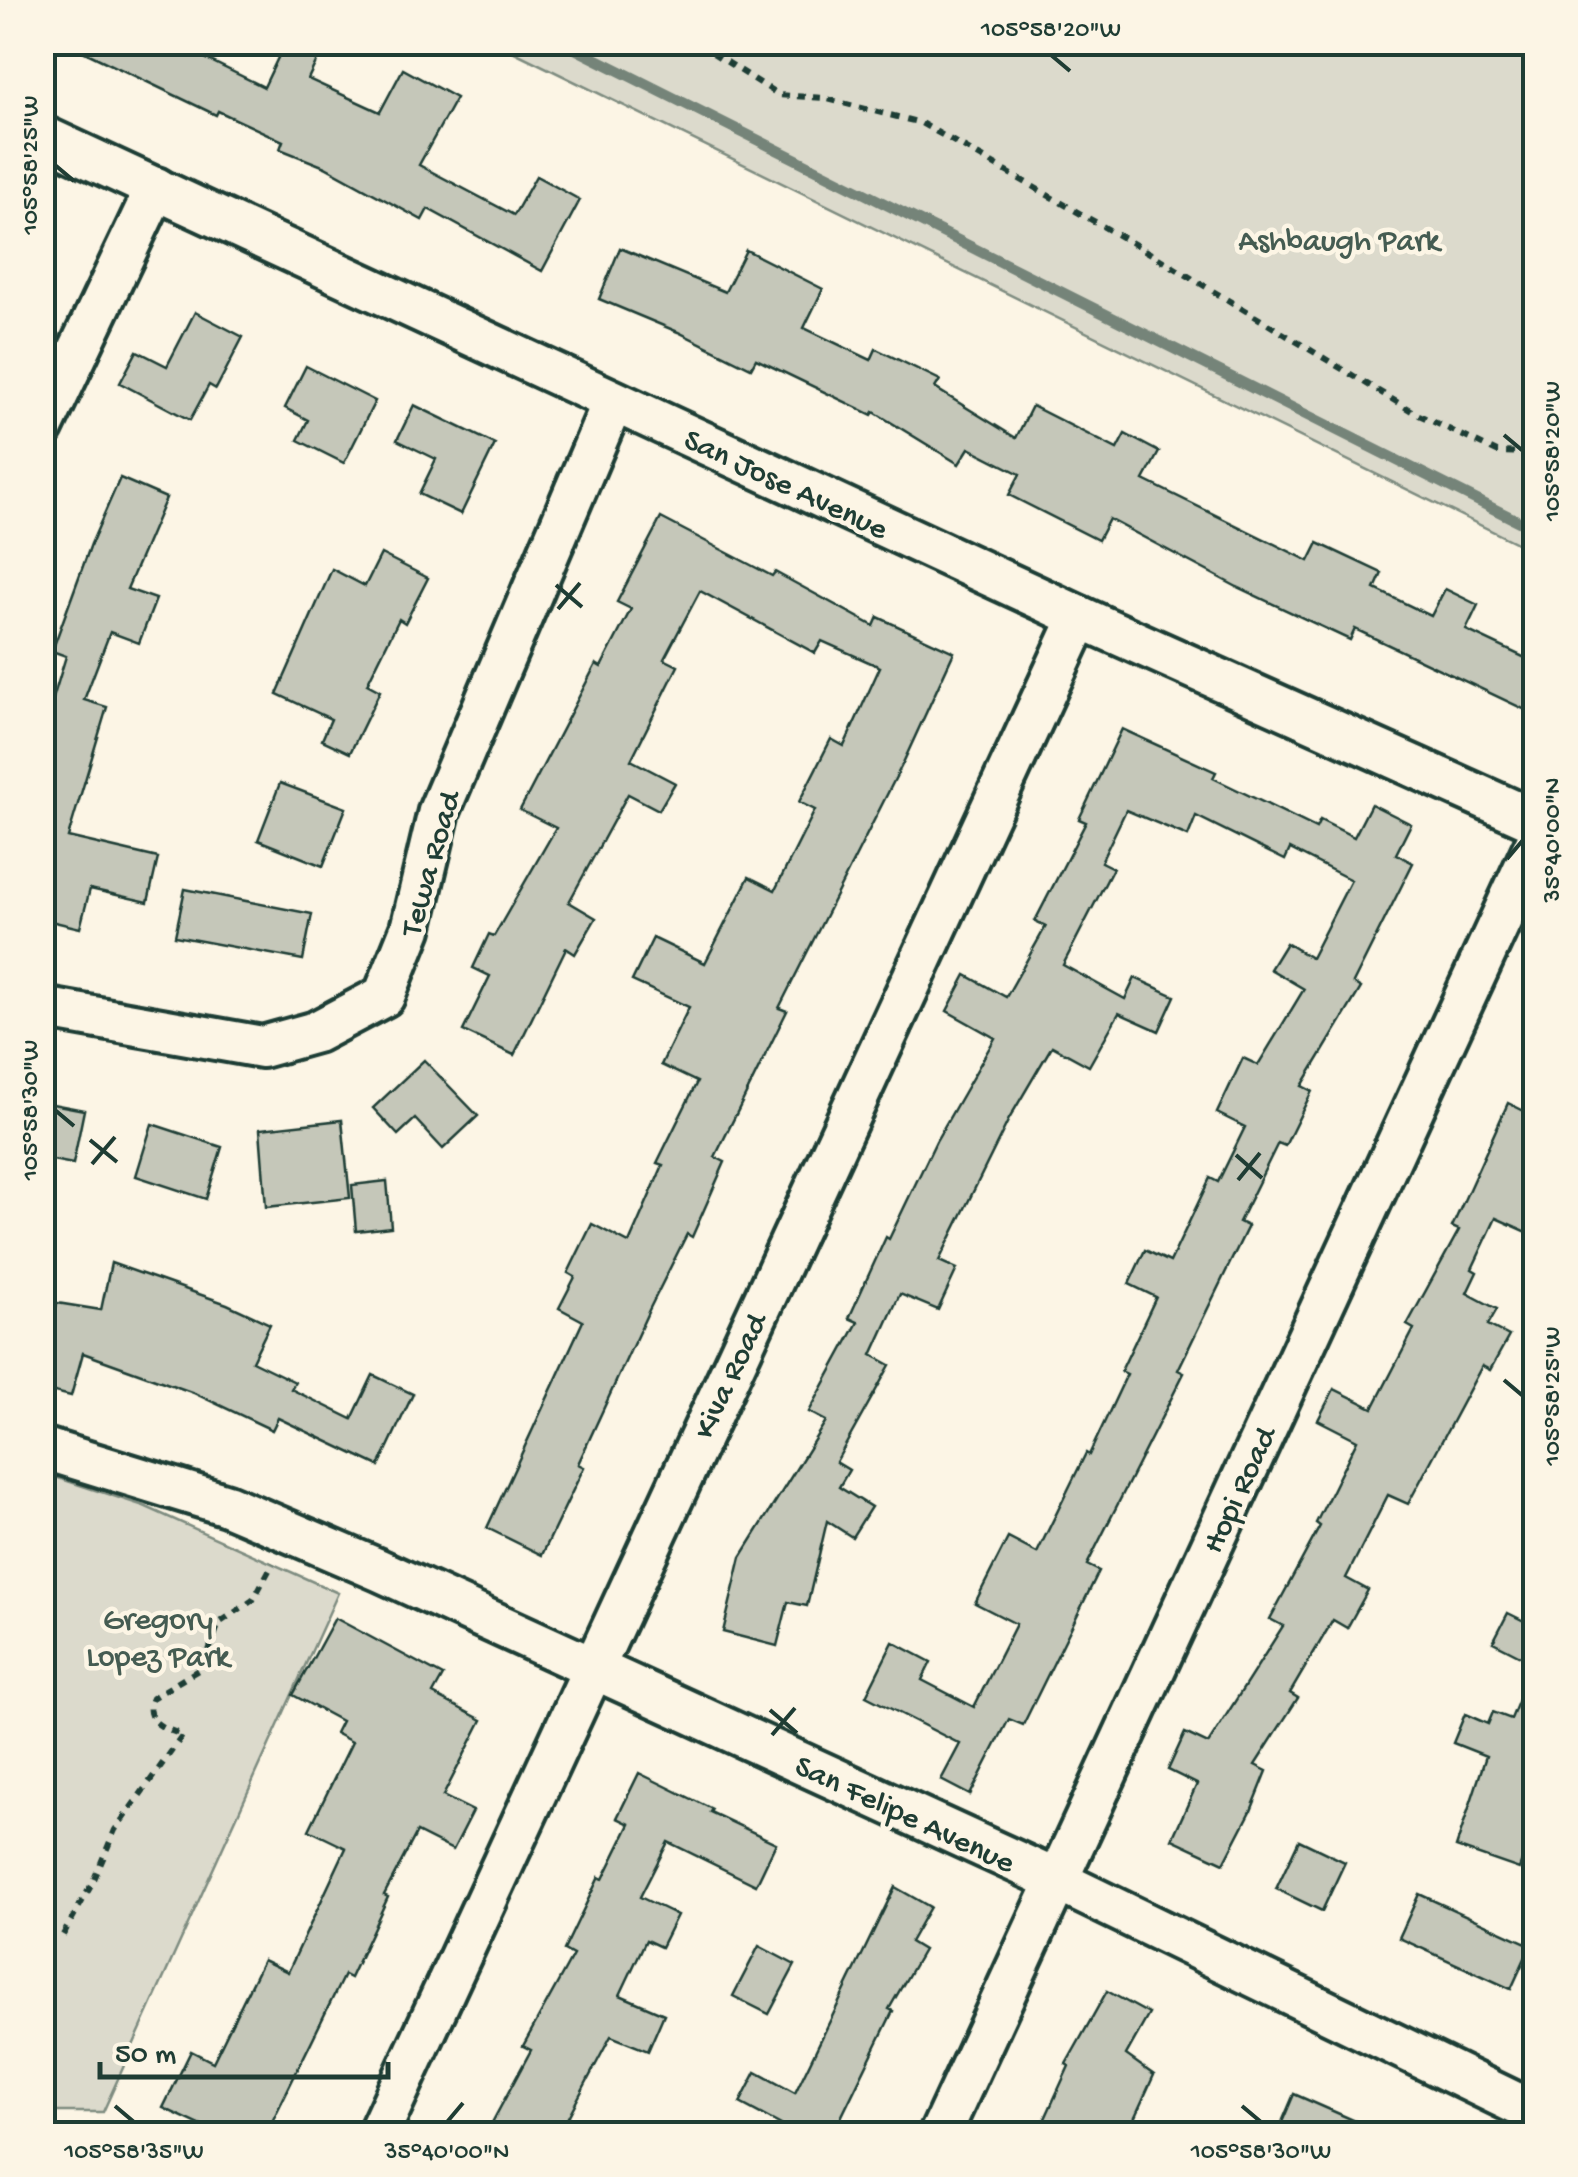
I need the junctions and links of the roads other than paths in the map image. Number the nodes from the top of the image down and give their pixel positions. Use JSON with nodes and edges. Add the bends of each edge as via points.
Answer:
{"nodes":[{"id":1,"x":42,"y":136,"type":"edge"},
{"id":2,"x":156,"y":188,"type":"junction"},
{"id":3,"x":614,"y":402,"type":"junction"},
{"id":4,"x":42,"y":428,"type":"edge"},
{"id":5,"x":1080,"y":617,"type":"junction"},
{"id":6,"x":1536,"y":821,"type":"edge"},
{"id":7,"x":1536,"y":843,"type":"edge"},
{"id":8,"x":42,"y":1008,"type":"edge"},
{"id":9,"x":42,"y":1448,"type":"edge"},
{"id":10,"x":592,"y":1668,"type":"junction"},
{"id":11,"x":1056,"y":1880,"type":"junction"},
{"id":12,"x":1536,"y":2113,"type":"edge"},
{"id":13,"x":378,"y":2134,"type":"edge"},
{"id":14,"x":940,"y":2134,"type":"edge"}],
"edges":[{"from":1,"to":2,"type":"street","name":"San Jose Avenue"},
{"from":2,"to":3,"type":"street","name":"San Jose Avenue"},
{"from":2,"to":4,"type":"street"},
{"from":3,"to":5,"type":"street","name":"San Jose Avenue"},
{"from":3,"to":8,"type":"street","name":"Tewa Road","via":[[439,812],[411,930],[384,996],[316,1032],[262,1046]]},
{"from":5,"to":6,"type":"street","name":"San Jose Avenue"},
{"from":5,"to":10,"type":"street","name":"Kiva Road"},
{"from":7,"to":11,"type":"street","name":"Hopi Road"},
{"from":9,"to":10,"type":"street","name":"San Felipe Avenue","via":[[228,1505]]},
{"from":10,"to":11,"type":"street","name":"San Felipe Avenue"},
{"from":10,"to":13,"type":"street","name":"Kiva Road"},
{"from":11,"to":12,"type":"street","name":"San Felipe Avenue"},
{"from":11,"to":14,"type":"street","name":"Hopi Road"}]}
